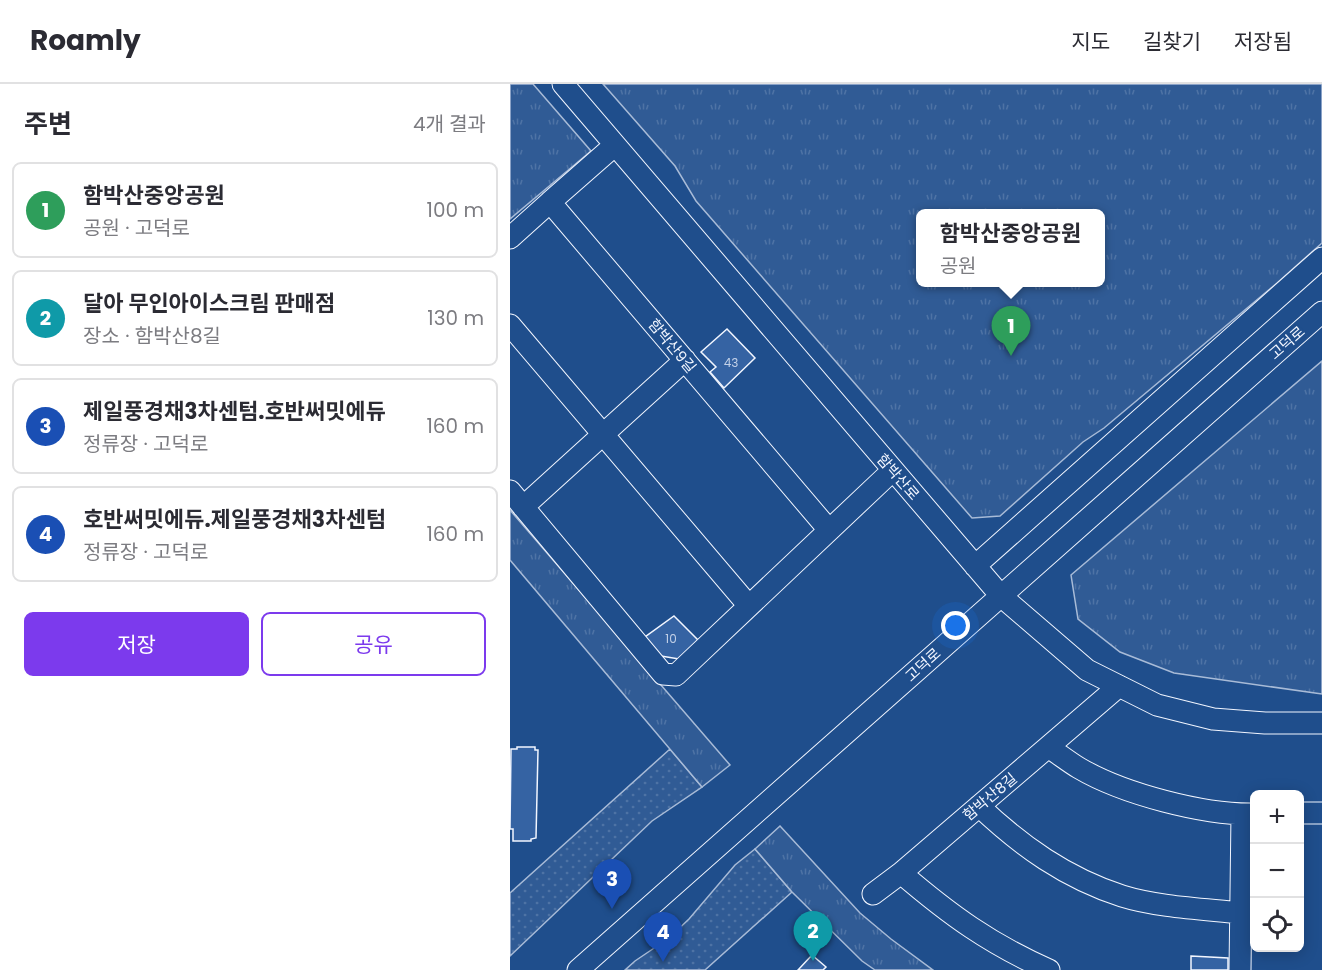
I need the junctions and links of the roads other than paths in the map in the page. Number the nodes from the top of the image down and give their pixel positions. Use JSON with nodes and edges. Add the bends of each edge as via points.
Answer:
{"nodes":[{"id":1,"x":563,"y":84,"type":"edge"},
{"id":2,"x":615,"y":145,"type":"junction"},
{"id":3,"x":550,"y":202,"type":"junction"},
{"id":4,"x":510,"y":238,"type":"edge"},
{"id":5,"x":1322,"y":258,"type":"edge"},
{"id":6,"x":1322,"y":312,"type":"edge"},
{"id":7,"x":510,"y":324,"type":"edge"},
{"id":8,"x":685,"y":360,"type":"junction"},
{"id":9,"x":602,"y":433,"type":"junction"},
{"id":10,"x":893,"y":470,"type":"junction"},
{"id":11,"x":517,"y":499,"type":"edge"},
{"id":12,"x":829,"y":530,"type":"junction"},
{"id":13,"x":975,"y":566,"type":"junction"},
{"id":14,"x":1000,"y":596,"type":"junction"},
{"id":15,"x":749,"y":606,"type":"junction"},
{"id":16,"x":1119,"y":686,"type":"junction"},
{"id":17,"x":1322,"y":723,"type":"edge"},
{"id":18,"x":1048,"y":747,"type":"junction"},
{"id":19,"x":979,"y":806,"type":"junction"},
{"id":20,"x":1304,"y":813,"type":"edge"},
{"id":21,"x":1322,"y":813,"type":"edge"},
{"id":22,"x":1248,"y":814,"type":"edge"},
{"id":23,"x":901,"y":873,"type":"junction"},
{"id":24,"x":873,"y":894,"type":"dead end"},
{"id":25,"x":1241,"y":913,"type":"junction"},
{"id":26,"x":578,"y":970,"type":"edge"},
{"id":27,"x":1049,"y":970,"type":"edge"},
{"id":28,"x":1240,"y":970,"type":"edge"}],
"edges":[{"from":1,"to":2,"type":"street","name":"함박산로"},
{"from":2,"to":3,"type":"street"},
{"from":2,"to":10,"type":"street","name":"함박산로"},
{"from":3,"to":4,"type":"street"},
{"from":3,"to":8,"type":"street","name":"함박산9길"},
{"from":5,"to":13,"type":"street"},
{"from":6,"to":14,"type":"street","name":"고덕로"},
{"from":7,"to":9,"type":"street"},
{"from":8,"to":9,"type":"street"},
{"from":8,"to":12,"type":"street","name":"함박산9길"},
{"from":9,"to":11,"type":"street"},
{"from":9,"to":15,"type":"street"},
{"from":10,"to":12,"type":"street"},
{"from":10,"to":13,"type":"street","name":"함박산로"},
{"from":11,"to":15,"type":"street","via":[[663,674],[676,675]]},
{"from":12,"to":15,"type":"street"},
{"from":13,"to":14,"type":"street","name":"함박산로"},
{"from":14,"to":16,"type":"street","name":"함박산로","via":[[1087,670]]},
{"from":14,"to":26,"type":"street","name":"고덕로"},
{"from":16,"to":17,"type":"street","name":"함박산로","via":[[1157,705],[1213,719]]},
{"from":16,"to":18,"type":"street","name":"함박산8길"},
{"from":18,"to":19,"type":"street","name":"함박산8길"},
{"from":18,"to":22,"type":"street","via":[[1080,769],[1152,797]]},
{"from":19,"to":23,"type":"street","name":"함박산8길"},
{"from":19,"to":25,"type":"street","via":[[1038,856],[1082,880],[1124,897]]},
{"from":20,"to":21,"type":"street"},
{"from":22,"to":25,"type":"street"},
{"from":23,"to":24,"type":"street","name":"함박산8길"},
{"from":23,"to":27,"type":"street","via":[[977,933]]},
{"from":25,"to":28,"type":"street"}]}
